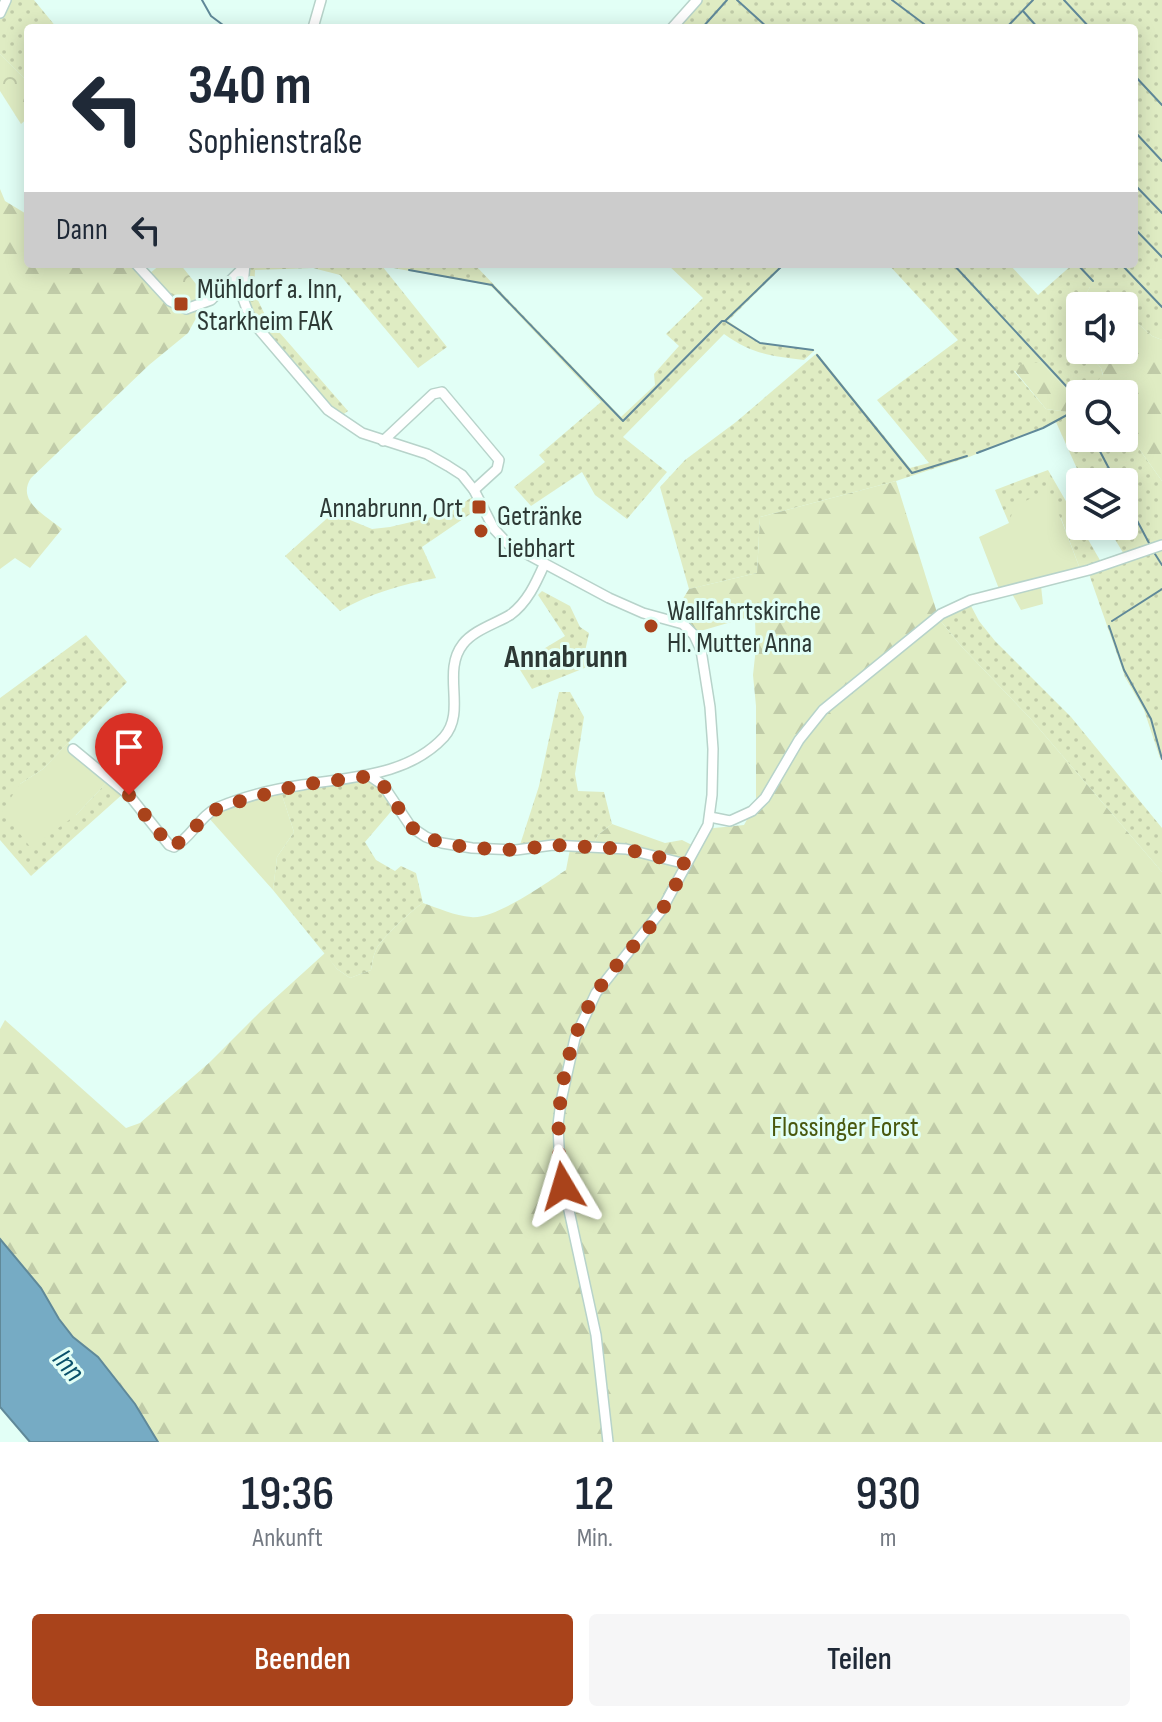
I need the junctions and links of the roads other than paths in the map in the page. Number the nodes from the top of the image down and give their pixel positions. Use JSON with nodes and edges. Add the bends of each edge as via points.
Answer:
{"nodes":[{"id":1,"x":6,"y":0,"type":"edge"},
{"id":2,"x":321,"y":0,"type":"edge"},
{"id":3,"x":697,"y":0,"type":"edge"},
{"id":4,"x":0,"y":13,"type":"edge"},
{"id":5,"x":314,"y":24,"type":"edge"},
{"id":6,"x":676,"y":24,"type":"edge"},
{"id":7,"x":140,"y":268,"type":"edge"},
{"id":8,"x":242,"y":268,"type":"edge"},
{"id":9,"x":244,"y":268,"type":"edge"},
{"id":10,"x":383,"y":441,"type":"junction"},
{"id":11,"x":474,"y":490,"type":"junction"},
{"id":12,"x":1162,"y":545,"type":"edge"},
{"id":13,"x":544,"y":565,"type":"junction"},
{"id":14,"x":73,"y":749,"type":"dead end"},
{"id":15,"x":388,"y":771,"type":"junction"},
{"id":16,"x":370,"y":776,"type":"junction"},
{"id":17,"x":383,"y":785,"type":"junction"},
{"id":18,"x":710,"y":817,"type":"junction"},
{"id":19,"x":686,"y":864,"type":"junction"},
{"id":20,"x":608,"y":1442,"type":"edge"}],
"edges":[{"from":1,"to":4,"type":"street"},
{"from":2,"to":5,"type":"street"},
{"from":3,"to":6,"type":"street"},
{"from":7,"to":8,"type":"street","via":[[170,301],[186,309],[211,300]]},
{"from":9,"to":10,"type":"street","via":[[242,296],[251,320],[328,410]]},
{"from":10,"to":11,"type":"street","via":[[438,459]]},
{"from":10,"to":11,"type":"street","via":[[433,394],[442,392],[499,460],[497,469]]},
{"from":11,"to":13,"type":"street","via":[[502,539]]},
{"from":12,"to":18,"type":"street","via":[[971,600],[941,614],[823,710],[752,811],[730,821]]},
{"from":13,"to":15,"type":"street","via":[[516,610],[462,645],[453,668],[449,730]]},
{"from":13,"to":18,"type":"street","via":[[638,611],[677,621],[694,635],[704,660],[710,707]]},
{"from":14,"to":16,"type":"street","via":[[115,781],[174,847],[222,806],[300,785]]},
{"from":15,"to":16,"type":"street"},
{"from":15,"to":17,"type":"street"},
{"from":16,"to":17,"type":"street"},
{"from":17,"to":19,"type":"street","via":[[411,827],[442,843],[516,850],[553,845],[626,849]]},
{"from":18,"to":19,"type":"street"},
{"from":19,"to":20,"type":"street","via":[[661,911],[592,1001],[575,1038],[561,1101],[560,1169],[596,1335]]}]}
